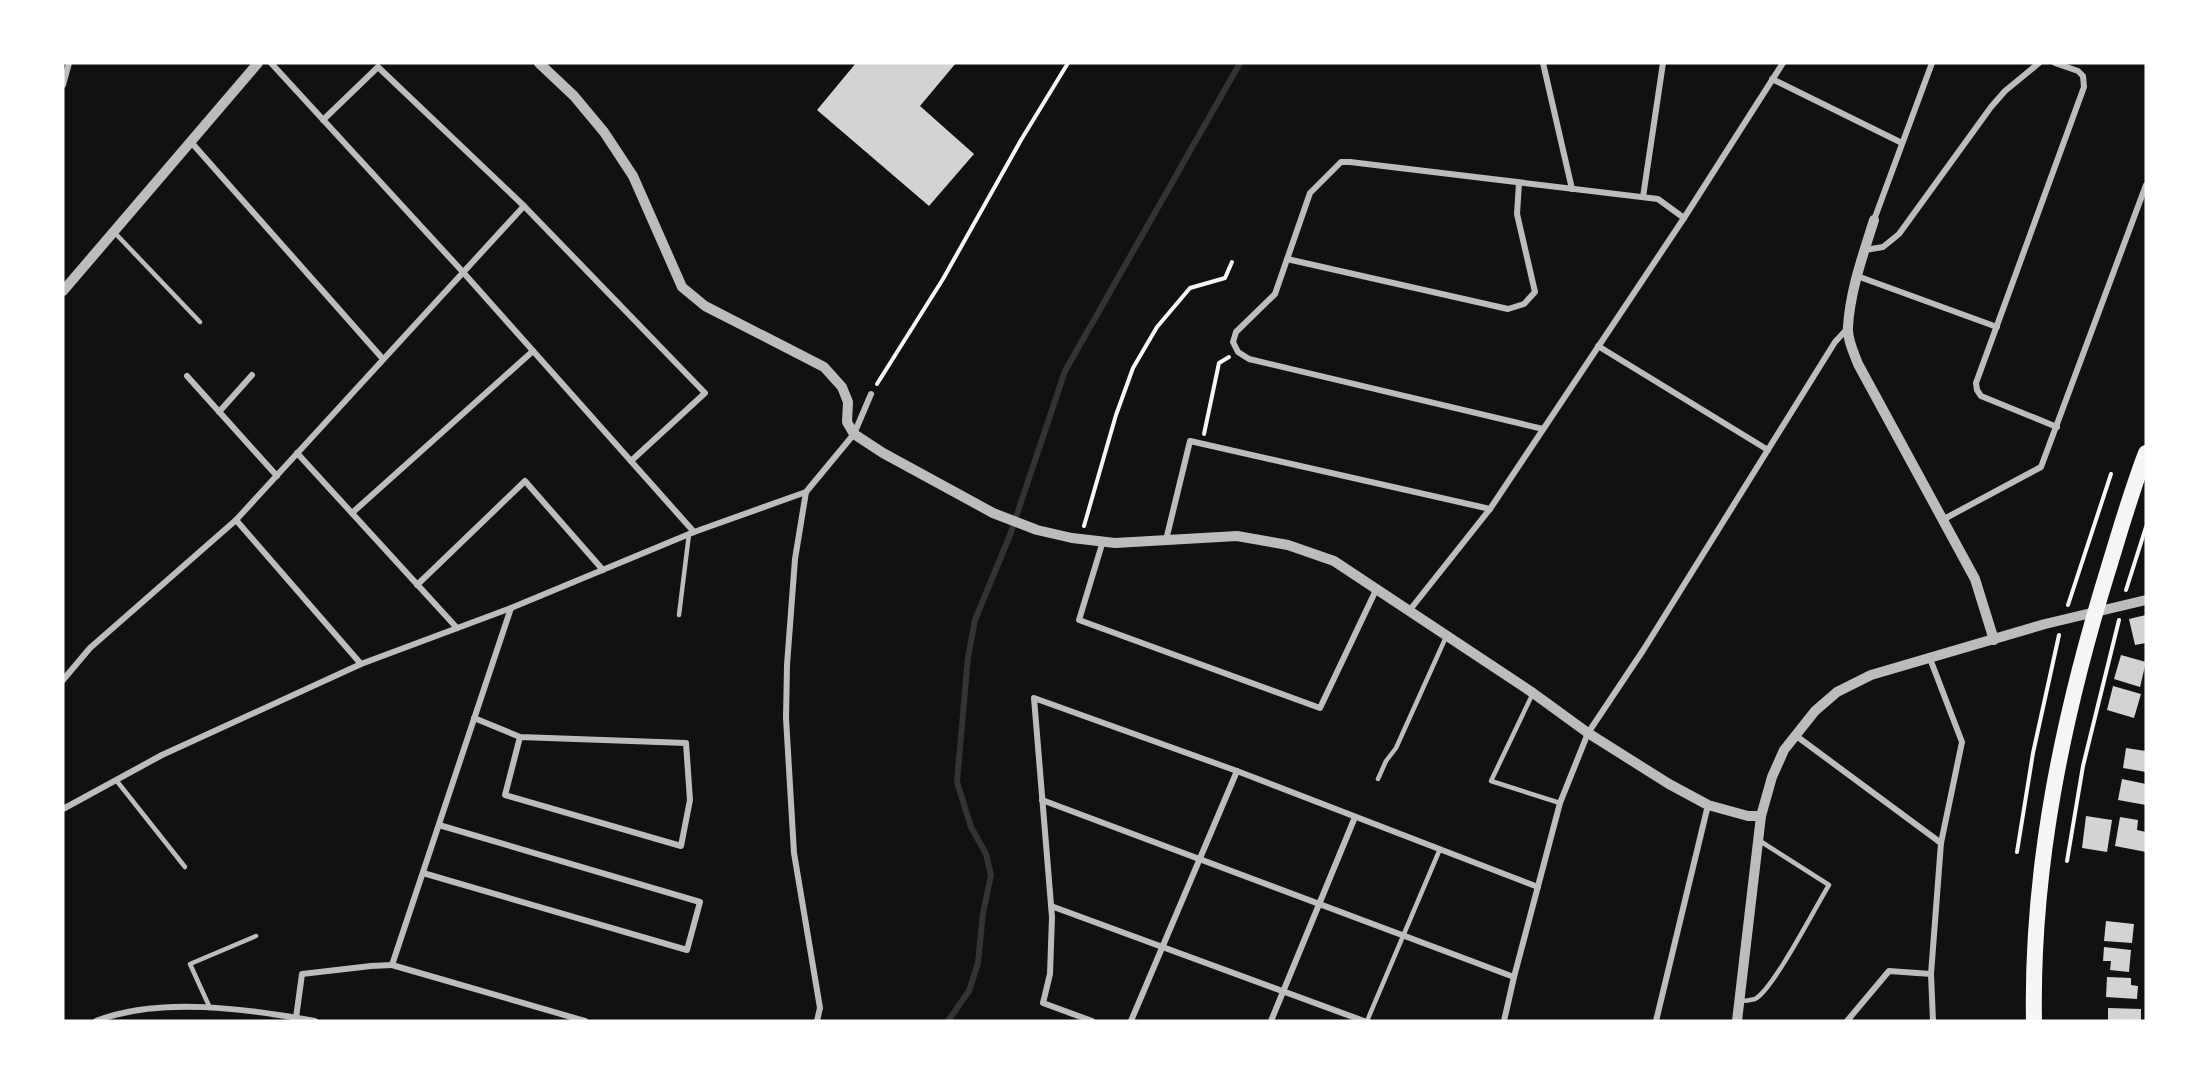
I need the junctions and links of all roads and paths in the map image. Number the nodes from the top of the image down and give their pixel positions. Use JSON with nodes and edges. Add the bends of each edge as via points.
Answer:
{"nodes":[{"id":1,"x":69,"y":63,"type":"edge"},
{"id":2,"x":258,"y":63,"type":"edge"},
{"id":3,"x":271,"y":63,"type":"edge"},
{"id":4,"x":539,"y":63,"type":"edge"},
{"id":5,"x":1068,"y":63,"type":"edge"},
{"id":6,"x":1543,"y":63,"type":"edge"},
{"id":7,"x":1663,"y":63,"type":"edge"},
{"id":8,"x":1783,"y":63,"type":"edge"},
{"id":9,"x":1932,"y":63,"type":"edge"},
{"id":10,"x":2039,"y":63,"type":"edge"},
{"id":11,"x":2055,"y":63,"type":"edge"},
{"id":12,"x":1772,"y":79,"type":"junction"},
{"id":13,"x":63,"y":85,"type":"edge"},
{"id":14,"x":323,"y":120,"type":"junction"},
{"id":15,"x":191,"y":142,"type":"junction"},
{"id":16,"x":1902,"y":143,"type":"junction"},
{"id":17,"x":1519,"y":183,"type":"junction"},
{"id":18,"x":2146,"y":185,"type":"edge"},
{"id":19,"x":1572,"y":189,"type":"junction"},
{"id":20,"x":1642,"y":197,"type":"junction"},
{"id":21,"x":524,"y":206,"type":"junction"},
{"id":22,"x":1684,"y":218,"type":"junction"},
{"id":23,"x":1874,"y":220,"type":"joint"},
{"id":24,"x":114,"y":232,"type":"junction"},
{"id":25,"x":1865,"y":250,"type":"junction"},
{"id":26,"x":1287,"y":259,"type":"junction"},
{"id":27,"x":1232,"y":262,"type":"dead end"},
{"id":28,"x":462,"y":271,"type":"junction"},
{"id":29,"x":1857,"y":276,"type":"junction"},
{"id":30,"x":63,"y":291,"type":"edge"},
{"id":31,"x":200,"y":322,"type":"dead end"},
{"id":32,"x":1997,"y":327,"type":"junction"},
{"id":33,"x":1847,"y":329,"type":"junction"},
{"id":34,"x":1598,"y":346,"type":"junction"},
{"id":35,"x":533,"y":351,"type":"junction"},
{"id":36,"x":1238,"y":352,"type":"junction"},
{"id":37,"x":383,"y":359,"type":"junction"},
{"id":38,"x":252,"y":375,"type":"dead end"},
{"id":39,"x":187,"y":376,"type":"dead end"},
{"id":40,"x":871,"y":394,"type":"joint"},
{"id":41,"x":219,"y":412,"type":"junction"},
{"id":42,"x":2057,"y":427,"type":"junction"},
{"id":43,"x":1543,"y":429,"type":"junction"},
{"id":44,"x":854,"y":434,"type":"junction"},
{"id":45,"x":1202,"y":444,"type":"junction"},
{"id":46,"x":1768,"y":450,"type":"junction"},
{"id":47,"x":297,"y":453,"type":"junction"},
{"id":48,"x":2146,"y":453,"type":"edge"},
{"id":49,"x":631,"y":461,"type":"junction"},
{"id":50,"x":2111,"y":474,"type":"dead end"},
{"id":51,"x":277,"y":476,"type":"junction"},
{"id":52,"x":806,"y":492,"type":"junction"},
{"id":53,"x":1490,"y":508,"type":"junction"},
{"id":54,"x":352,"y":513,"type":"junction"},
{"id":55,"x":1944,"y":519,"type":"junction"},
{"id":56,"x":236,"y":520,"type":"junction"},
{"id":57,"x":2146,"y":527,"type":"edge"},
{"id":58,"x":692,"y":533,"type":"junction"},
{"id":59,"x":1080,"y":538,"type":"junction"},
{"id":60,"x":1166,"y":540,"type":"junction"},
{"id":61,"x":1103,"y":541,"type":"junction"},
{"id":62,"x":603,"y":570,"type":"junction"},
{"id":63,"x":417,"y":585,"type":"junction"},
{"id":64,"x":1376,"y":590,"type":"junction"},
{"id":65,"x":2125,"y":596,"type":"dead end"},
{"id":66,"x":2146,"y":600,"type":"edge"},
{"id":67,"x":511,"y":608,"type":"junction"},
{"id":68,"x":2066,"y":611,"type":"dead end"},
{"id":69,"x":1408,"y":612,"type":"junction"},
{"id":70,"x":679,"y":615,"type":"dead end"},
{"id":71,"x":2119,"y":619,"type":"dead end"},
{"id":72,"x":457,"y":628,"type":"junction"},
{"id":73,"x":2060,"y":633,"type":"dead end"},
{"id":74,"x":1446,"y":636,"type":"junction"},
{"id":75,"x":1994,"y":640,"type":"junction"},
{"id":76,"x":1929,"y":657,"type":"junction"},
{"id":77,"x":361,"y":664,"type":"junction"},
{"id":78,"x":63,"y":680,"type":"edge"},
{"id":79,"x":1533,"y":693,"type":"junction"},
{"id":80,"x":474,"y":718,"type":"junction"},
{"id":81,"x":1588,"y":733,"type":"junction"},
{"id":82,"x":1795,"y":735,"type":"junction"},
{"id":83,"x":520,"y":737,"type":"junction"},
{"id":84,"x":1237,"y":771,"type":"junction"},
{"id":85,"x":1378,"y":779,"type":"dead end"},
{"id":86,"x":116,"y":780,"type":"junction"},
{"id":87,"x":1042,"y":800,"type":"junction"},
{"id":88,"x":1560,"y":803,"type":"junction"},
{"id":89,"x":1708,"y":805,"type":"junction"},
{"id":90,"x":63,"y":809,"type":"edge"},
{"id":91,"x":1761,"y":816,"type":"junction"},
{"id":92,"x":1355,"y":817,"type":"junction"},
{"id":93,"x":439,"y":825,"type":"junction"},
{"id":94,"x":1758,"y":840,"type":"junction"},
{"id":95,"x":1941,"y":843,"type":"junction"},
{"id":96,"x":1440,"y":849,"type":"junction"},
{"id":97,"x":2017,"y":852,"type":"dead end"},
{"id":98,"x":1200,"y":860,"type":"junction"},
{"id":99,"x":2067,"y":861,"type":"dead end"},
{"id":100,"x":185,"y":867,"type":"dead end"},
{"id":101,"x":423,"y":873,"type":"junction"},
{"id":102,"x":1538,"y":887,"type":"junction"},
{"id":103,"x":1319,"y":904,"type":"junction"},
{"id":104,"x":1051,"y":906,"type":"junction"},
{"id":105,"x":256,"y":936,"type":"dead end"},
{"id":106,"x":1403,"y":936,"type":"junction"},
{"id":107,"x":1163,"y":946,"type":"junction"},
{"id":108,"x":392,"y":965,"type":"junction"},
{"id":109,"x":1931,"y":974,"type":"junction"},
{"id":110,"x":1514,"y":977,"type":"junction"},
{"id":111,"x":1283,"y":991,"type":"junction"},
{"id":112,"x":1739,"y":1002,"type":"junction"},
{"id":113,"x":210,"y":1008,"type":"junction"},
{"id":114,"x":296,"y":1018,"type":"junction"},
{"id":115,"x":96,"y":1021,"type":"edge"},
{"id":116,"x":315,"y":1021,"type":"edge"},
{"id":117,"x":585,"y":1021,"type":"edge"},
{"id":118,"x":817,"y":1021,"type":"edge"},
{"id":119,"x":1092,"y":1021,"type":"edge"},
{"id":120,"x":1131,"y":1021,"type":"edge"},
{"id":121,"x":1271,"y":1021,"type":"edge"},
{"id":122,"x":1366,"y":1021,"type":"edge"},
{"id":123,"x":1504,"y":1021,"type":"edge"},
{"id":124,"x":1656,"y":1021,"type":"edge"},
{"id":125,"x":1737,"y":1021,"type":"edge"},
{"id":126,"x":1847,"y":1021,"type":"edge"},
{"id":127,"x":1933,"y":1021,"type":"edge"},
{"id":128,"x":2034,"y":1021,"type":"edge"}],
"edges":[{"from":1,"to":13,"type":"street"},
{"from":2,"to":15,"type":"street"},
{"from":3,"to":14,"type":"street"},
{"from":4,"to":44,"type":"street","via":[[604,132],[633,176],[682,287],[705,306],[824,367],[842,387],[848,402],[847,422]]},
{"from":5,"to":40,"type":"path","via":[[943,279]]},
{"from":6,"to":19,"type":"street"},
{"from":7,"to":20,"type":"street"},
{"from":8,"to":12,"type":"street"},
{"from":9,"to":16,"type":"street"},
{"from":10,"to":25,"type":"street","via":[[1991,107],[1899,234],[1883,247]]},
{"from":11,"to":32,"type":"street","via":[[2078,71],[2084,87]]},
{"from":12,"to":16,"type":"street"},
{"from":12,"to":22,"type":"street"},
{"from":14,"to":21,"type":"street","via":[[378,67]]},
{"from":14,"to":28,"type":"street"},
{"from":15,"to":24,"type":"street"},
{"from":15,"to":37,"type":"street"},
{"from":16,"to":23,"type":"street"},
{"from":17,"to":19,"type":"street"},
{"from":17,"to":26,"type":"street","via":[[1341,162],[1310,193]]},
{"from":17,"to":26,"type":"street","via":[[1517,214],[1535,292],[1516,307],[1508,309]]},
{"from":18,"to":42,"type":"street"},
{"from":19,"to":20,"type":"street"},
{"from":20,"to":22,"type":"street","via":[[1658,199]]},
{"from":21,"to":28,"type":"street"},
{"from":21,"to":49,"type":"street","via":[[705,393]]},
{"from":22,"to":34,"type":"street"},
{"from":23,"to":25,"type":"street"},
{"from":24,"to":30,"type":"street"},
{"from":24,"to":31,"type":"lane"},
{"from":25,"to":29,"type":"street"},
{"from":26,"to":36,"type":"street","via":[[1275,294],[1236,332],[1233,342]]},
{"from":27,"to":59,"type":"path","via":[[1225,278],[1190,288],[1157,327],[1133,368]]},
{"from":28,"to":35,"type":"street"},
{"from":28,"to":37,"type":"street"},
{"from":29,"to":32,"type":"street"},
{"from":29,"to":33,"type":"street"},
{"from":32,"to":42,"type":"street","via":[[1976,383],[1977,390],[1981,396]]},
{"from":33,"to":46,"type":"street"},
{"from":33,"to":55,"type":"street","via":[[1858,364]]},
{"from":34,"to":43,"type":"street"},
{"from":34,"to":46,"type":"street"},
{"from":35,"to":49,"type":"street"},
{"from":35,"to":54,"type":"street"},
{"from":36,"to":43,"type":"street","via":[[1250,359]]},
{"from":36,"to":45,"type":"path","via":[[1219,363]]},
{"from":37,"to":47,"type":"street"},
{"from":38,"to":41,"type":"street"},
{"from":39,"to":41,"type":"street"},
{"from":40,"to":44,"type":"street"},
{"from":41,"to":51,"type":"street"},
{"from":42,"to":55,"type":"street","via":[[2041,467]]},
{"from":43,"to":53,"type":"street"},
{"from":44,"to":52,"type":"street"},
{"from":44,"to":59,"type":"street","via":[[993,513],[1037,530]]},
{"from":45,"to":53,"type":"street"},
{"from":45,"to":60,"type":"street","via":[[1190,441]]},
{"from":46,"to":81,"type":"street"},
{"from":47,"to":51,"type":"street"},
{"from":47,"to":54,"type":"street"},
{"from":48,"to":128,"type":"highway","via":[[2084,646],[2059,760],[2041,880],[2033,968]]},
{"from":49,"to":58,"type":"street"},
{"from":50,"to":68,"type":"path"},
{"from":51,"to":56,"type":"street"},
{"from":52,"to":58,"type":"street"},
{"from":52,"to":118,"type":"street","via":[[795,559],[786,718],[794,854],[820,1008]]},
{"from":53,"to":69,"type":"street"},
{"from":54,"to":63,"type":"street"},
{"from":55,"to":75,"type":"street","via":[[1975,579]]},
{"from":56,"to":77,"type":"street"},
{"from":56,"to":78,"type":"street","via":[[90,648]]},
{"from":57,"to":65,"type":"path"},
{"from":58,"to":62,"type":"street"},
{"from":58,"to":70,"type":"lane"},
{"from":59,"to":61,"type":"street"},
{"from":60,"to":61,"type":"street"},
{"from":60,"to":64,"type":"street","via":[[1238,536],[1288,545],[1334,561]]},
{"from":61,"to":64,"type":"street","via":[[1078,620],[1320,708]]},
{"from":62,"to":63,"type":"street","via":[[525,481]]},
{"from":62,"to":67,"type":"street"},
{"from":63,"to":72,"type":"street"},
{"from":64,"to":69,"type":"street"},
{"from":66,"to":75,"type":"street"},
{"from":67,"to":72,"type":"street"},
{"from":67,"to":80,"type":"street"},
{"from":69,"to":74,"type":"street"},
{"from":71,"to":99,"type":"path","via":[[2083,766]]},
{"from":72,"to":77,"type":"street"},
{"from":73,"to":97,"type":"path","via":[[2032,753]]},
{"from":74,"to":79,"type":"street"},
{"from":74,"to":85,"type":"lane"},
{"from":75,"to":76,"type":"street"},
{"from":76,"to":82,"type":"street","via":[[1851,684],[1815,711]]},
{"from":76,"to":95,"type":"street","via":[[1962,742]]},
{"from":77,"to":86,"type":"street"},
{"from":79,"to":81,"type":"street"},
{"from":79,"to":88,"type":"lane","via":[[1491,781]]},
{"from":80,"to":83,"type":"street"},
{"from":80,"to":93,"type":"street"},
{"from":81,"to":88,"type":"street"},
{"from":81,"to":89,"type":"street"},
{"from":82,"to":91,"type":"street","via":[[1772,777]]},
{"from":82,"to":95,"type":"street"},
{"from":83,"to":83,"type":"street","via":[[505,795],[681,846],[690,800],[686,742]]},
{"from":84,"to":87,"type":"street","via":[[1034,698]]},
{"from":84,"to":92,"type":"street"},
{"from":84,"to":98,"type":"street"},
{"from":86,"to":90,"type":"street"},
{"from":86,"to":100,"type":"lane"},
{"from":87,"to":98,"type":"street"},
{"from":87,"to":104,"type":"street"},
{"from":88,"to":102,"type":"street"},
{"from":89,"to":91,"type":"street"},
{"from":89,"to":124,"type":"street"},
{"from":91,"to":94,"type":"street"},
{"from":92,"to":96,"type":"street"},
{"from":92,"to":103,"type":"street"},
{"from":93,"to":101,"type":"street"},
{"from":93,"to":101,"type":"street","via":[[700,902],[687,950]]},
{"from":94,"to":112,"type":"street"},
{"from":94,"to":112,"type":"lane","via":[[1829,885],[1763,993]]},
{"from":95,"to":109,"type":"street"},
{"from":96,"to":102,"type":"street"},
{"from":96,"to":106,"type":"lane"},
{"from":98,"to":103,"type":"street"},
{"from":98,"to":107,"type":"street"},
{"from":101,"to":108,"type":"street"},
{"from":102,"to":110,"type":"street"},
{"from":103,"to":106,"type":"street"},
{"from":103,"to":111,"type":"street"},
{"from":104,"to":107,"type":"street"},
{"from":104,"to":119,"type":"street","via":[[1050,974],[1043,1003]]},
{"from":105,"to":113,"type":"lane","via":[[190,964]]},
{"from":106,"to":110,"type":"street"},
{"from":106,"to":122,"type":"lane"},
{"from":107,"to":111,"type":"street"},
{"from":107,"to":120,"type":"street"},
{"from":108,"to":114,"type":"street","via":[[302,974]]},
{"from":108,"to":117,"type":"street"},
{"from":109,"to":126,"type":"street","via":[[1889,971]]},
{"from":109,"to":127,"type":"street"},
{"from":110,"to":123,"type":"street"},
{"from":111,"to":121,"type":"street"},
{"from":111,"to":122,"type":"street"},
{"from":112,"to":125,"type":"street"},
{"from":113,"to":114,"type":"street"},
{"from":113,"to":115,"type":"street","via":[[167,1006],[117,1013]]},
{"from":114,"to":116,"type":"street"}]}
